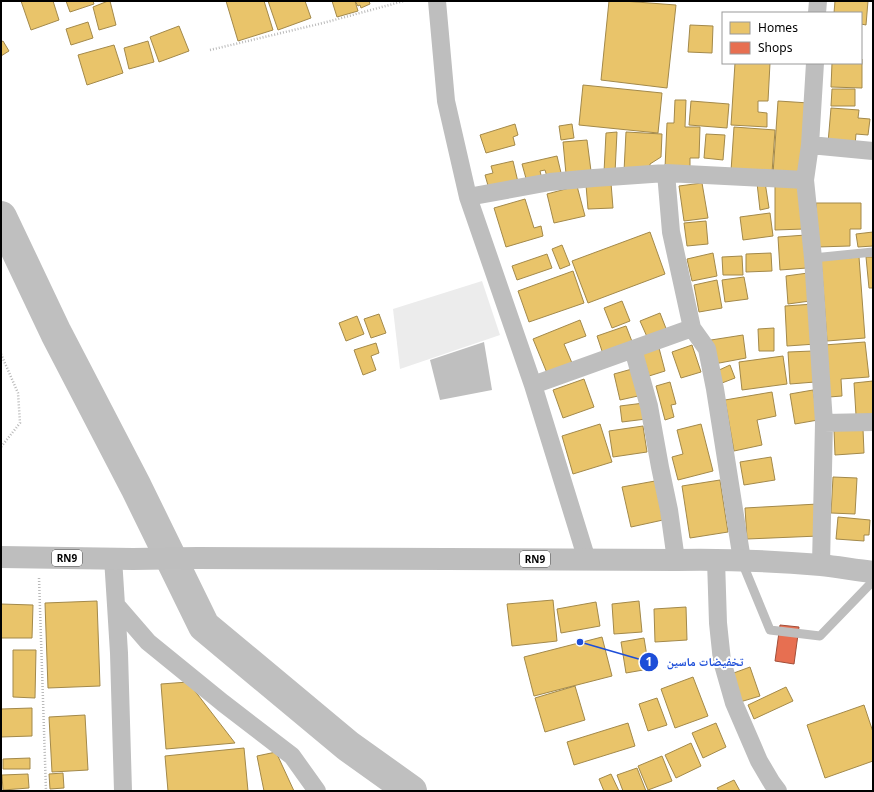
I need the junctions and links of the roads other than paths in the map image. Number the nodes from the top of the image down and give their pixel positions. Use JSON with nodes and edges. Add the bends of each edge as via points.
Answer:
{"nodes":[{"id":1,"x":437,"y":1,"type":"edge"},
{"id":2,"x":818,"y":1,"type":"edge"},
{"id":3,"x":817,"y":12,"type":"edge"},
{"id":4,"x":815,"y":64,"type":"edge"},
{"id":5,"x":810,"y":145,"type":"junction"},
{"id":6,"x":873,"y":150,"type":"edge"},
{"id":7,"x":666,"y":173,"type":"junction"},
{"id":8,"x":805,"y":180,"type":"junction"},
{"id":9,"x":468,"y":197,"type":"junction"},
{"id":10,"x":873,"y":252,"type":"edge"},
{"id":11,"x":813,"y":258,"type":"junction"},
{"id":12,"x":692,"y":328,"type":"junction"},
{"id":13,"x":633,"y":349,"type":"junction"},
{"id":14,"x":532,"y":385,"type":"junction"},
{"id":15,"x":873,"y":422,"type":"edge"},
{"id":16,"x":824,"y":423,"type":"junction"},
{"id":17,"x":1,"y":557,"type":"edge"},
{"id":18,"x":123,"y":559,"type":"junction"},
{"id":19,"x":587,"y":560,"type":"junction"},
{"id":20,"x":676,"y":560,"type":"junction"},
{"id":21,"x":716,"y":560,"type":"junction"},
{"id":22,"x":742,"y":560,"type":"junction"},
{"id":23,"x":821,"y":565,"type":"junction"},
{"id":24,"x":873,"y":572,"type":"edge"},
{"id":25,"x":873,"y":581,"type":"edge"},
{"id":26,"x":116,"y":605,"type":"junction"},
{"id":27,"x":123,"y":791,"type":"edge"},
{"id":28,"x":317,"y":791,"type":"edge"},
{"id":29,"x":778,"y":791,"type":"edge"}],
"edges":[{"from":1,"to":9,"type":"street","via":[[446,101]]},
{"from":2,"to":3,"type":"street"},
{"from":4,"to":5,"type":"street"},
{"from":5,"to":6,"type":"street"},
{"from":5,"to":8,"type":"street"},
{"from":7,"to":8,"type":"street"},
{"from":7,"to":9,"type":"street","via":[[550,182]]},
{"from":7,"to":12,"type":"street","via":[[671,232]]},
{"from":8,"to":11,"type":"street"},
{"from":9,"to":14,"type":"street"},
{"from":10,"to":11,"type":"lane"},
{"from":11,"to":16,"type":"street"},
{"from":12,"to":13,"type":"street"},
{"from":12,"to":22,"type":"street","via":[[707,349]]},
{"from":13,"to":14,"type":"street"},
{"from":13,"to":20,"type":"street","via":[[650,406]]},
{"from":14,"to":19,"type":"street"},
{"from":15,"to":16,"type":"street"},
{"from":16,"to":23,"type":"street"},
{"from":17,"to":18,"type":"main road","number":"RN9"},
{"from":18,"to":19,"type":"main road","number":"RN9"},
{"from":18,"to":26,"type":"street"},
{"from":19,"to":20,"type":"main road","number":"RN9"},
{"from":20,"to":21,"type":"main road","number":"RN9"},
{"from":21,"to":22,"type":"main road","number":"RN9"},
{"from":21,"to":29,"type":"street","via":[[722,661],[734,703],[759,761]]},
{"from":22,"to":23,"type":"main road","number":"RN9"},
{"from":22,"to":25,"type":"lane","via":[[770,630],[820,636]]},
{"from":23,"to":24,"type":"main road","number":"RN9"},
{"from":26,"to":27,"type":"street"},
{"from":26,"to":28,"type":"street","via":[[148,642],[292,756]]}]}
